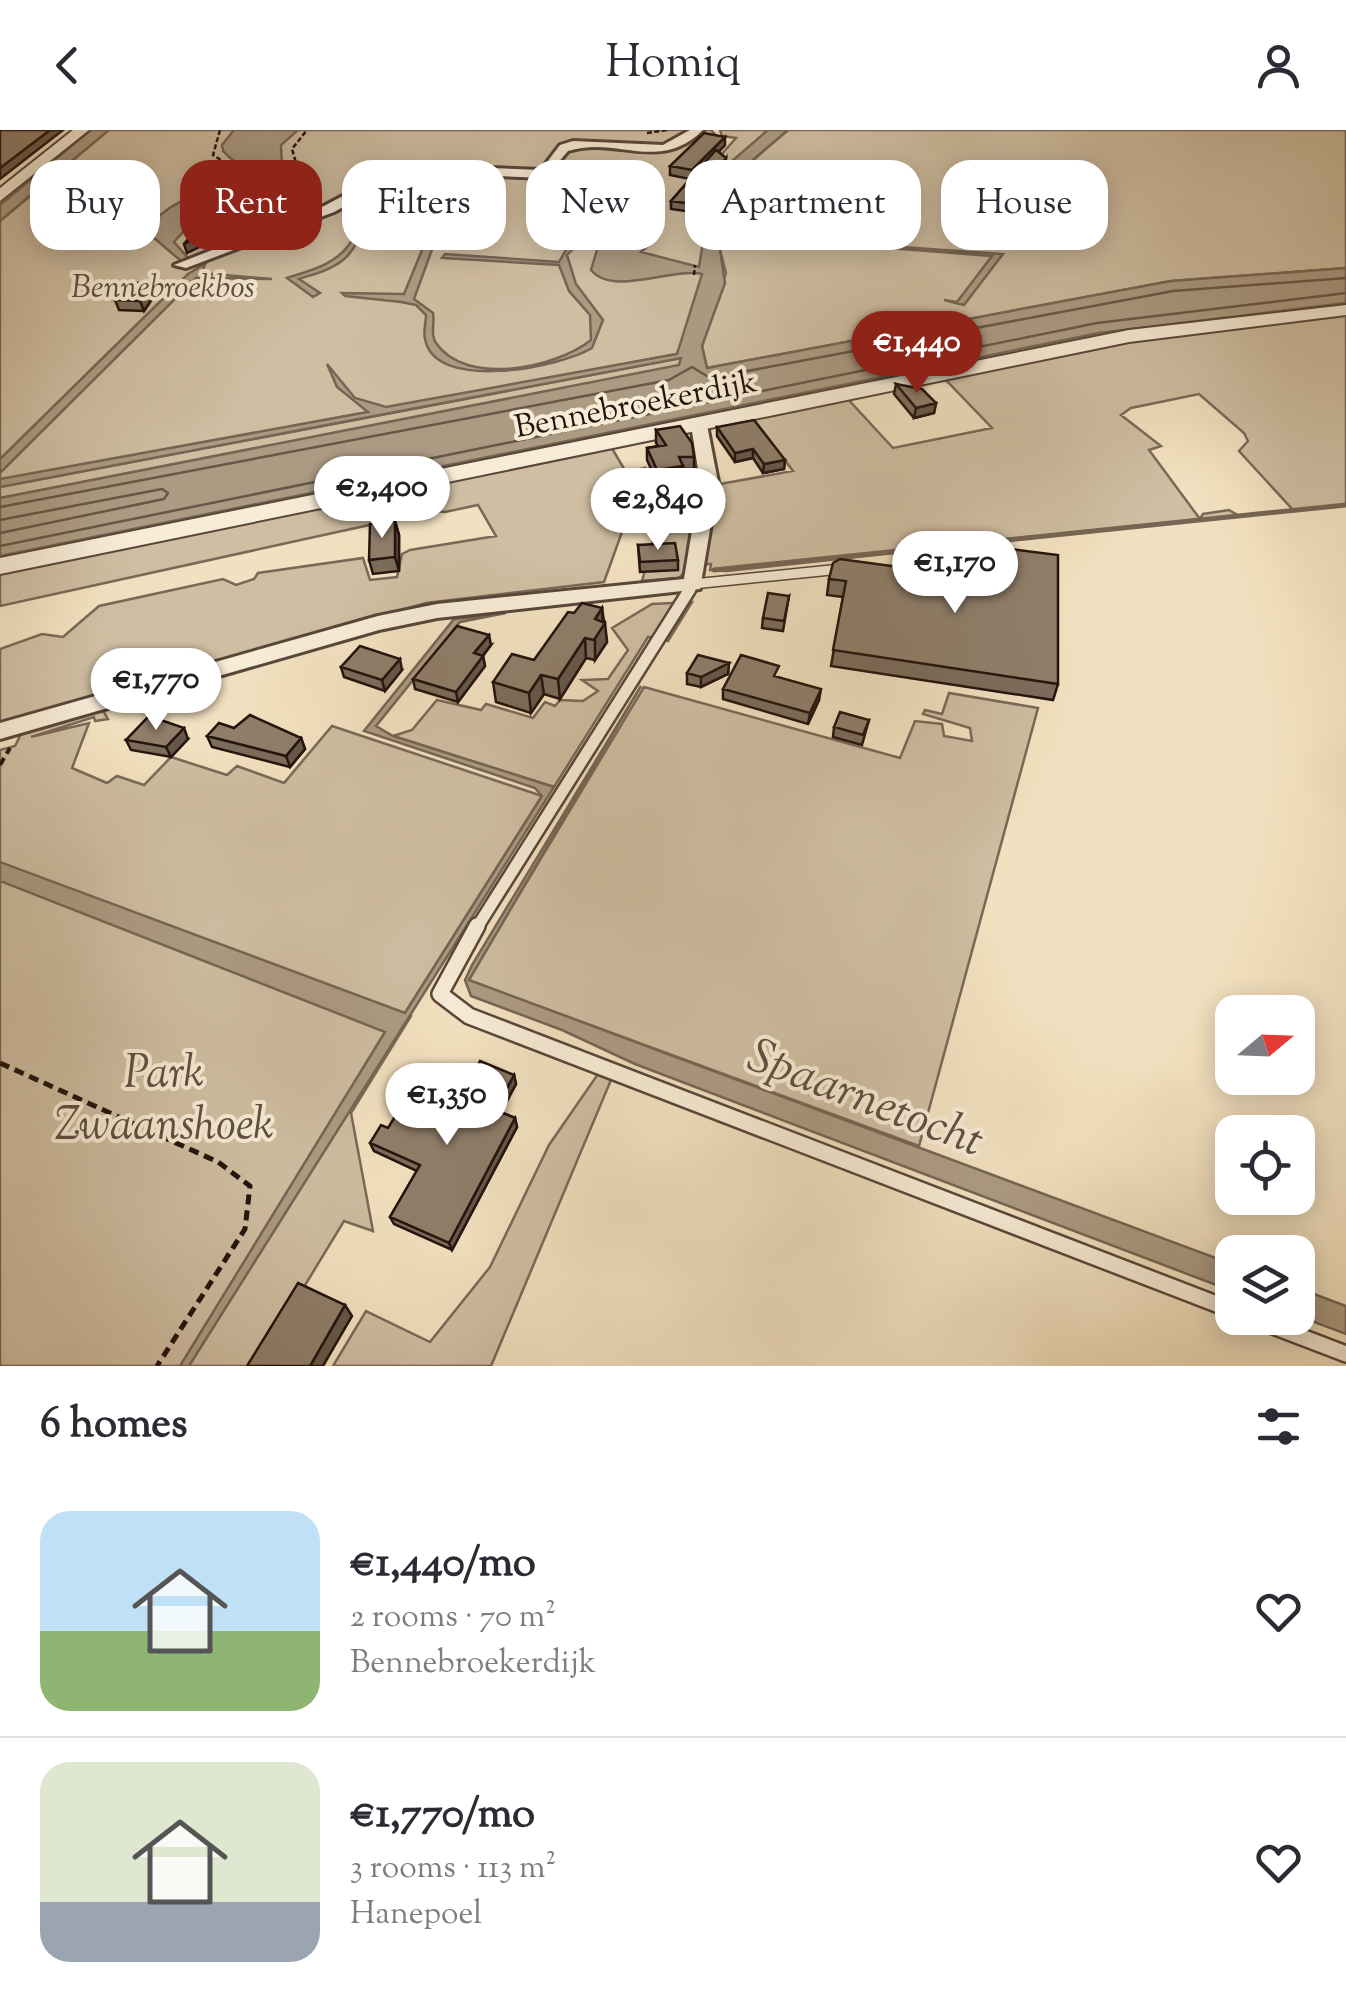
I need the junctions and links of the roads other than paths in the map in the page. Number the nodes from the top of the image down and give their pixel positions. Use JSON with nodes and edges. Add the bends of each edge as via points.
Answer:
{"nodes":[{"id":1,"x":82,"y":130,"type":"edge"},
{"id":2,"x":697,"y":130,"type":"edge"},
{"id":3,"x":0,"y":196,"type":"edge"},
{"id":4,"x":181,"y":265,"type":"dead end"},
{"id":5,"x":1346,"y":310,"type":"edge"},
{"id":6,"x":699,"y":424,"type":"junction"},
{"id":7,"x":0,"y":566,"type":"edge"},
{"id":8,"x":831,"y":570,"type":"edge"},
{"id":9,"x":694,"y":584,"type":"junction"},
{"id":10,"x":0,"y":731,"type":"edge"},
{"id":11,"x":1215,"y":1303,"type":"edge"},
{"id":12,"x":1296,"y":1335,"type":"edge"},
{"id":13,"x":1346,"y":1354,"type":"edge"}],
"edges":[{"from":1,"to":3,"type":"street"},
{"from":2,"to":4,"type":"street","via":[[682,146],[661,149],[580,141],[564,148],[546,174],[394,174],[329,209]]},
{"from":5,"to":6,"type":"street","name":"Bennebroekerdijk","via":[[1129,336]]},
{"from":6,"to":7,"type":"street","name":"Bennebroekerdijk"},
{"from":6,"to":9,"type":"street","via":[[709,482]]},
{"from":8,"to":9,"type":"lane"},
{"from":9,"to":10,"type":"street","via":[[378,623]]},
{"from":9,"to":11,"type":"lane","via":[[440,994],[468,1016]]},
{"from":12,"to":13,"type":"lane"}]}
